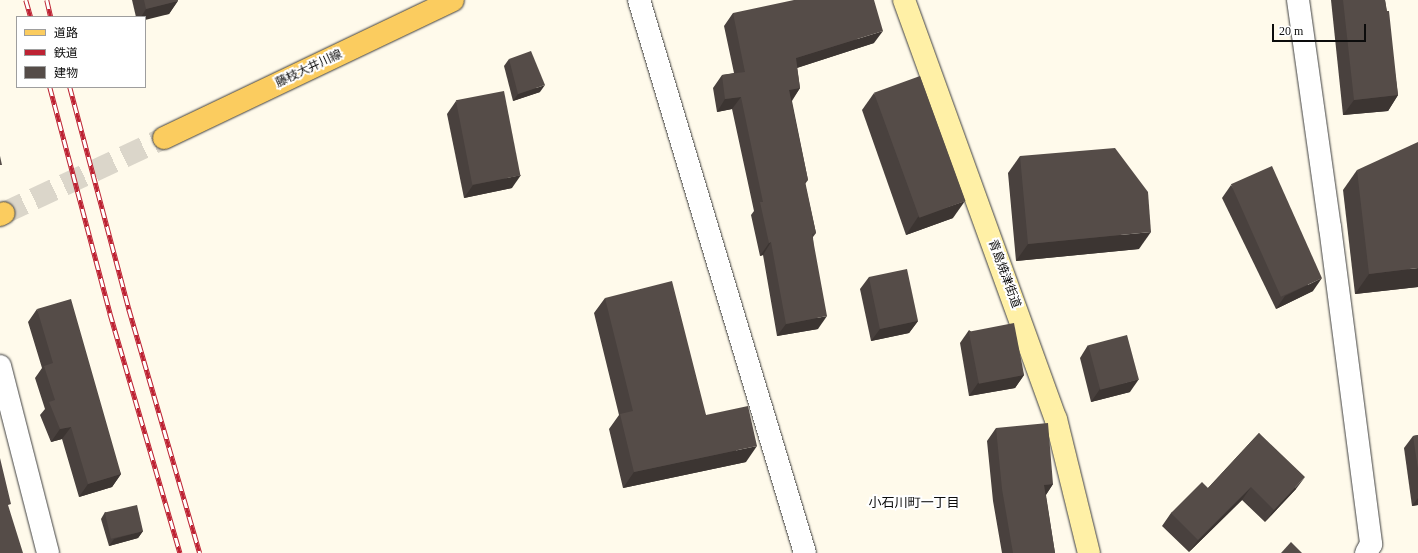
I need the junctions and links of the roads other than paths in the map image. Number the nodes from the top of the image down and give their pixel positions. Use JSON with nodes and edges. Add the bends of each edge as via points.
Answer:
{"nodes":[{"id":1,"x":454,"y":0,"type":"edge"},
{"id":2,"x":639,"y":0,"type":"edge"},
{"id":3,"x":904,"y":0,"type":"edge"},
{"id":4,"x":1298,"y":0,"type":"edge"},
{"id":5,"x":164,"y":138,"type":"tunnel mouth"},
{"id":6,"x":0,"y":366,"type":"edge"},
{"id":7,"x":48,"y":553,"type":"edge"},
{"id":8,"x":805,"y":553,"type":"edge"},
{"id":9,"x":1089,"y":553,"type":"edge"},
{"id":10,"x":1366,"y":553,"type":"edge"}],
"edges":[{"from":1,"to":5,"type":"main road","name":"藤枝大井川線"},
{"from":2,"to":8,"type":"street"},
{"from":3,"to":9,"type":"main road","name":"青島焼津街道","via":[[1056,419]]},
{"from":4,"to":10,"type":"street","via":[[1371,544]]},
{"from":6,"to":7,"type":"street"}]}
